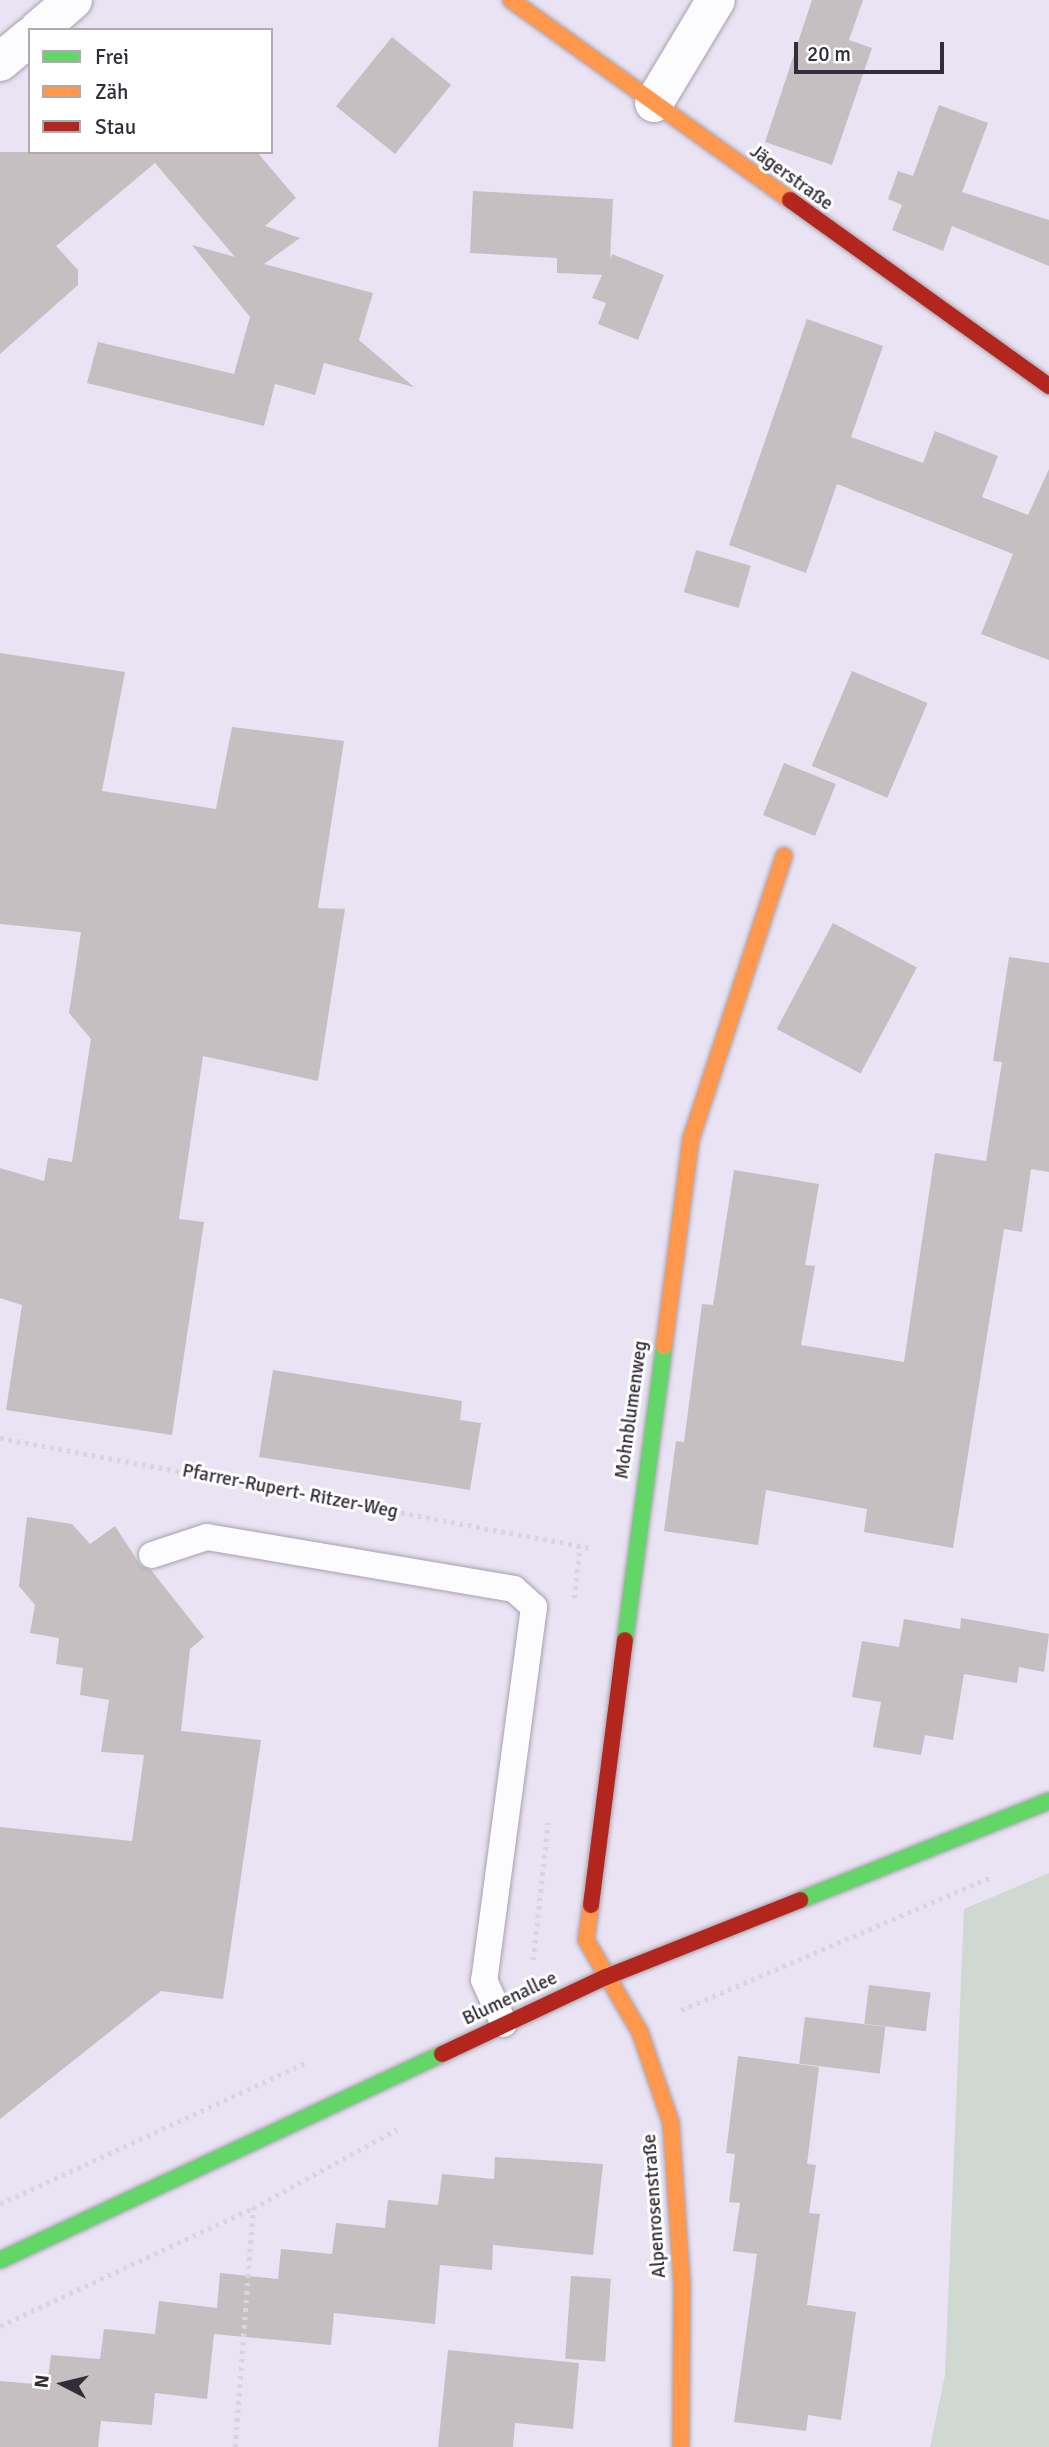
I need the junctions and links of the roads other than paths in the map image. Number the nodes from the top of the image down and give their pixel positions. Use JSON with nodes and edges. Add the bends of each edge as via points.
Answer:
{"nodes":[{"id":1,"x":73,"y":0,"type":"edge"},
{"id":2,"x":511,"y":0,"type":"edge"},
{"id":3,"x":716,"y":0,"type":"edge"},
{"id":4,"x":40,"y":28,"type":"edge"},
{"id":5,"x":28,"y":39,"type":"edge"},
{"id":6,"x":0,"y":62,"type":"edge"},
{"id":7,"x":654,"y":103,"type":"junction"},
{"id":8,"x":1049,"y":386,"type":"edge"},
{"id":9,"x":784,"y":856,"type":"dead end"},
{"id":10,"x":152,"y":1555,"type":"dead end"},
{"id":11,"x":1049,"y":1801,"type":"edge"},
{"id":12,"x":606,"y":1977,"type":"junction"},
{"id":13,"x":504,"y":2024,"type":"junction"},
{"id":14,"x":0,"y":2260,"type":"edge"},
{"id":15,"x":681,"y":2447,"type":"edge"}],
"edges":[{"from":1,"to":4,"type":"street"},
{"from":2,"to":7,"type":"street","name":"Jägerstraße"},
{"from":3,"to":7,"type":"street"},
{"from":5,"to":6,"type":"street"},
{"from":7,"to":8,"type":"street","name":"Jägerstraße"},
{"from":9,"to":12,"type":"street","name":"Mohnblumenweg","via":[[691,1139],[586,1940]]},
{"from":10,"to":13,"type":"lane","via":[[208,1537],[514,1589],[534,1607],[484,1980]]},
{"from":11,"to":12,"type":"street","name":"Blumenallee"},
{"from":12,"to":13,"type":"street","name":"Blumenallee"},
{"from":12,"to":15,"type":"street","name":"Alpenrosenstraße","via":[[640,2032],[671,2123],[682,2286]]},
{"from":13,"to":14,"type":"street","name":"Blumenallee"}]}
